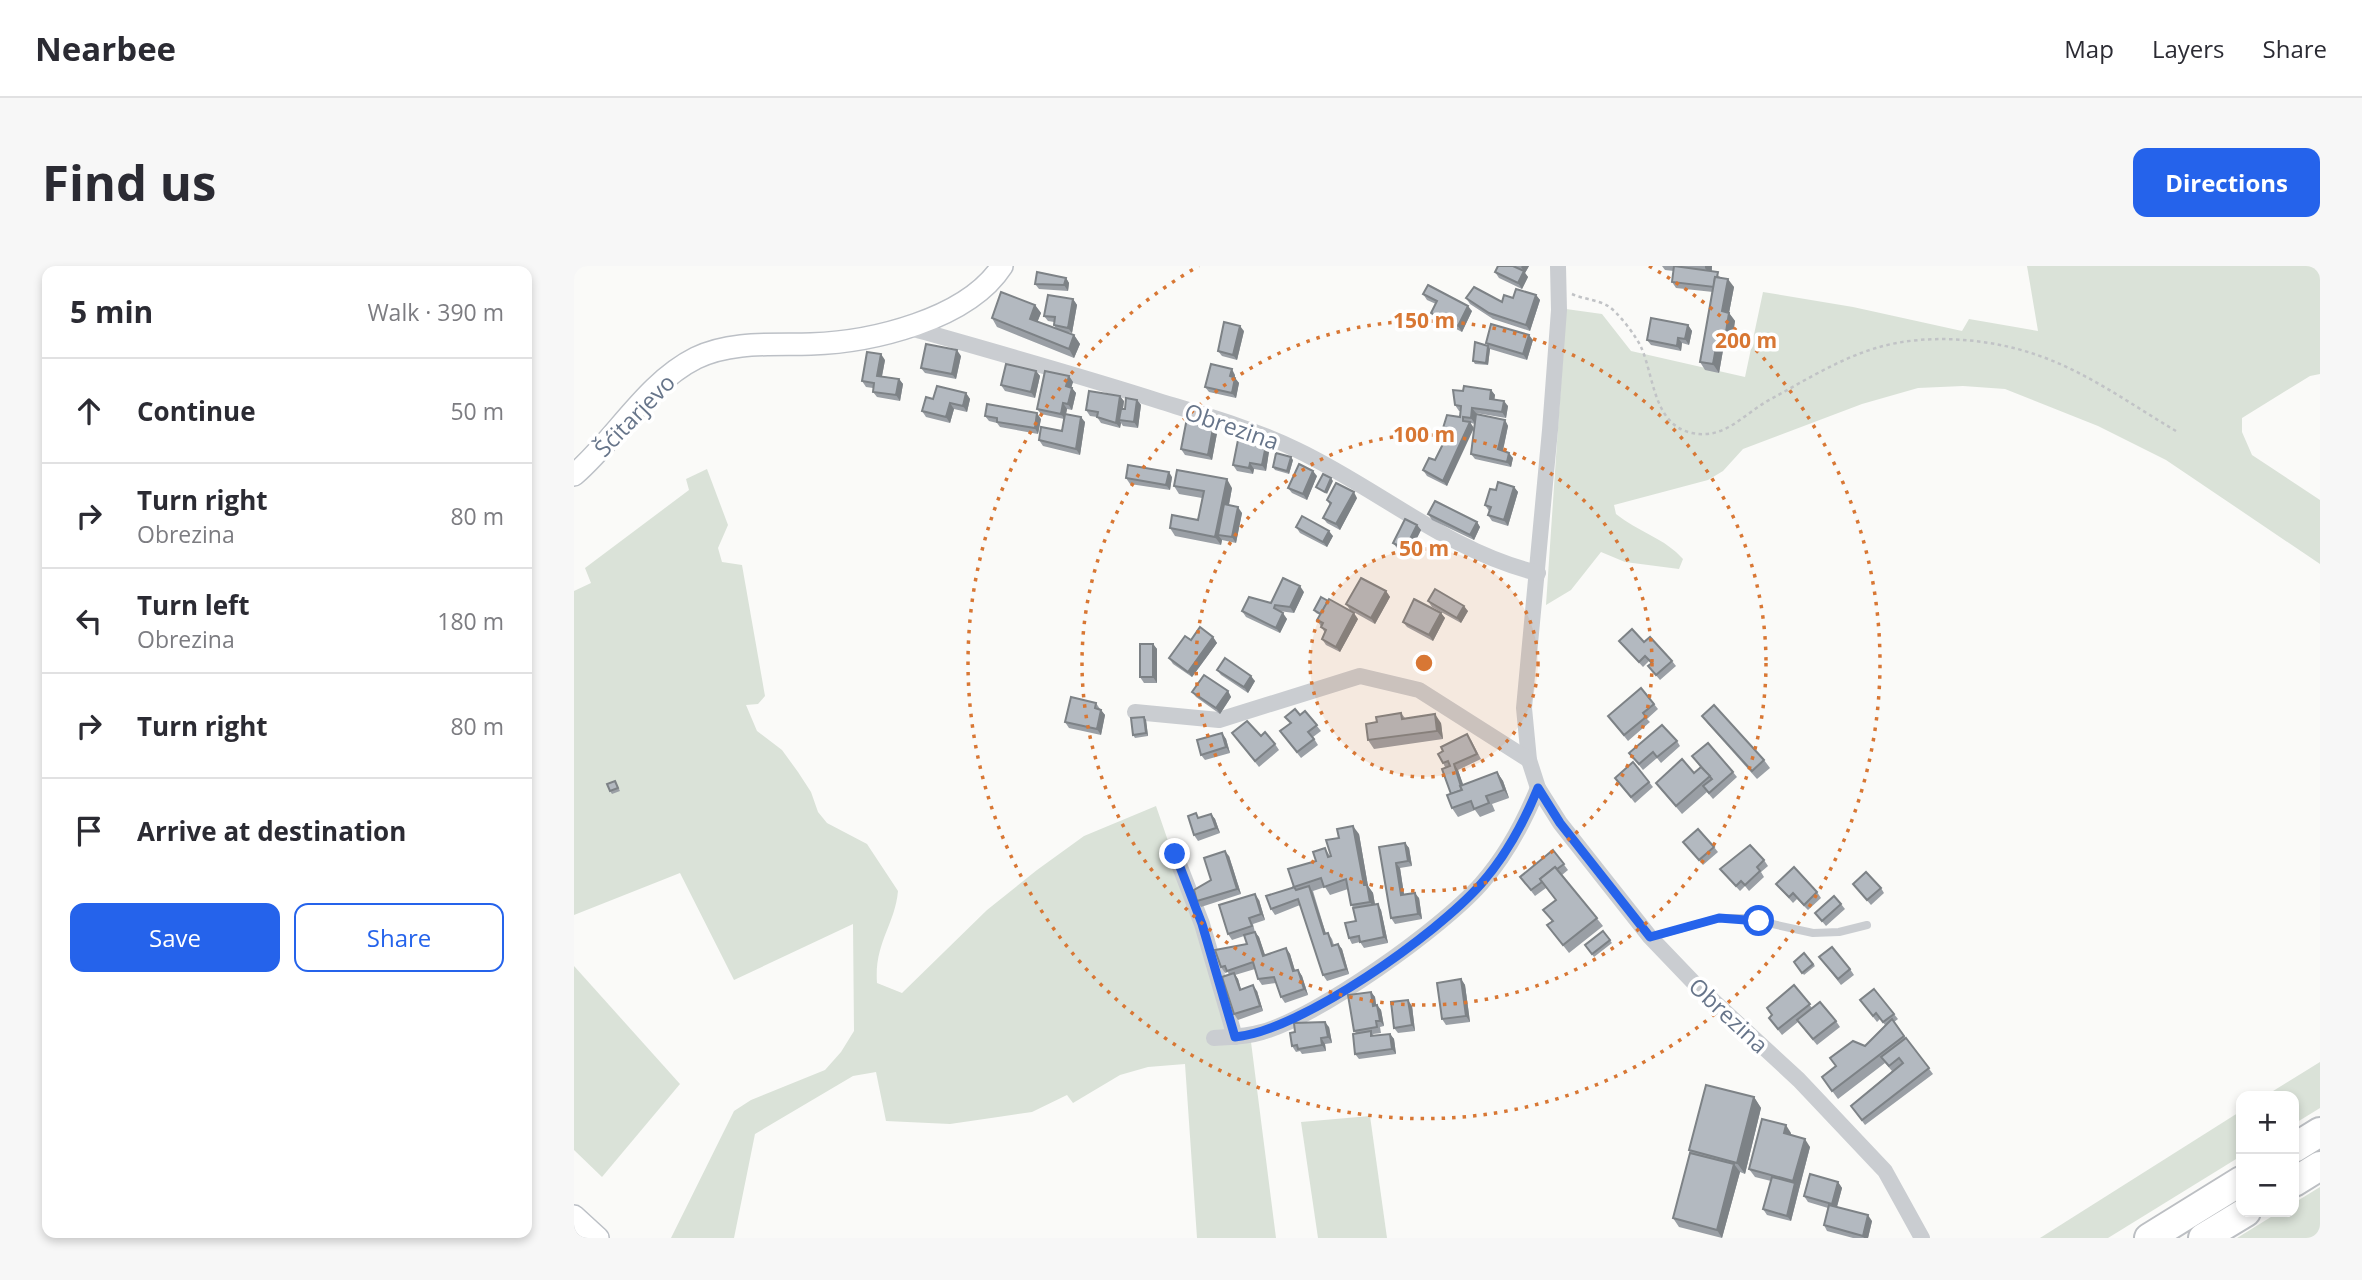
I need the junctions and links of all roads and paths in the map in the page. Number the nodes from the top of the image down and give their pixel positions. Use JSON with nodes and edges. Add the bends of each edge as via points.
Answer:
{"nodes":[{"id":1,"x":1002,"y":266,"type":"edge"},
{"id":2,"x":1558,"y":266,"type":"edge"},
{"id":3,"x":1558,"y":289,"type":"junction"},
{"id":4,"x":907,"y":327,"type":"junction"},
{"id":5,"x":696,"y":358,"type":"joint"},
{"id":6,"x":2176,"y":431,"type":"dead end"},
{"id":7,"x":574,"y":475,"type":"edge"},
{"id":8,"x":1538,"y":573,"type":"junction"},
{"id":9,"x":1135,"y":712,"type":"dead end"},
{"id":10,"x":1529,"y":760,"type":"junction"},
{"id":11,"x":1538,"y":788,"type":"junction"},
{"id":12,"x":1175,"y":854,"type":"dead end"},
{"id":13,"x":1867,"y":925,"type":"dead end"},
{"id":14,"x":1650,"y":937,"type":"junction"},
{"id":15,"x":1235,"y":1037,"type":"junction"},
{"id":16,"x":1214,"y":1038,"type":"dead end"},
{"id":17,"x":2320,"y":1132,"type":"edge"},
{"id":18,"x":2299,"y":1145,"type":"edge"},
{"id":19,"x":2320,"y":1166,"type":"edge"},
{"id":20,"x":2299,"y":1179,"type":"edge"},
{"id":21,"x":2236,"y":1184,"type":"edge"},
{"id":22,"x":574,"y":1216,"type":"edge"},
{"id":23,"x":2238,"y":1217,"type":"edge"},
{"id":24,"x":598,"y":1238,"type":"edge"},
{"id":25,"x":1922,"y":1238,"type":"edge"},
{"id":26,"x":2148,"y":1238,"type":"edge"},
{"id":27,"x":2203,"y":1238,"type":"edge"}],
"edges":[{"from":1,"to":4,"type":"street","name":"Obrezina","via":[[982,288],[952,308]]},
{"from":2,"to":3,"type":"street","name":"Obrezina"},
{"from":3,"to":6,"type":"path","via":[[1608,306],[1641,345],[1659,405],[1674,424],[1690,433],[1731,429],[1750,410],[1826,369],[1875,348],[1916,340],[1962,341],[2037,355],[2085,377]]},
{"from":3,"to":8,"type":"street","name":"Obrezina"},
{"from":4,"to":5,"type":"street","name":"Obrezina","via":[[814,344],[734,347]]},
{"from":4,"to":8,"type":"street","name":"Obrezina","via":[[1076,374],[1253,431],[1298,450],[1490,558]]},
{"from":5,"to":7,"type":"street","name":"Šćitarjevo","via":[[657,387]]},
{"from":8,"to":10,"type":"street","name":"Obrezina","via":[[1524,708]]},
{"from":9,"to":10,"type":"street","via":[[1219,720],[1360,676],[1419,690]]},
{"from":10,"to":11,"type":"street","name":"Obrezina"},
{"from":11,"to":14,"type":"street","name":"Obrezina"},
{"from":11,"to":15,"type":"street","via":[[1519,831],[1483,883],[1442,923],[1282,1025]]},
{"from":12,"to":15,"type":"street","via":[[1202,924]]},
{"from":13,"to":14,"type":"lane","via":[[1812,933],[1745,918],[1719,918]]},
{"from":14,"to":25,"type":"street","name":"Obrezina","via":[[1799,1080],[1885,1171]]},
{"from":15,"to":16,"type":"street"},
{"from":17,"to":18,"type":"highway"},
{"from":19,"to":20,"type":"highway"},
{"from":21,"to":26,"type":"highway"},
{"from":22,"to":24,"type":"street"},
{"from":23,"to":27,"type":"highway"}]}
